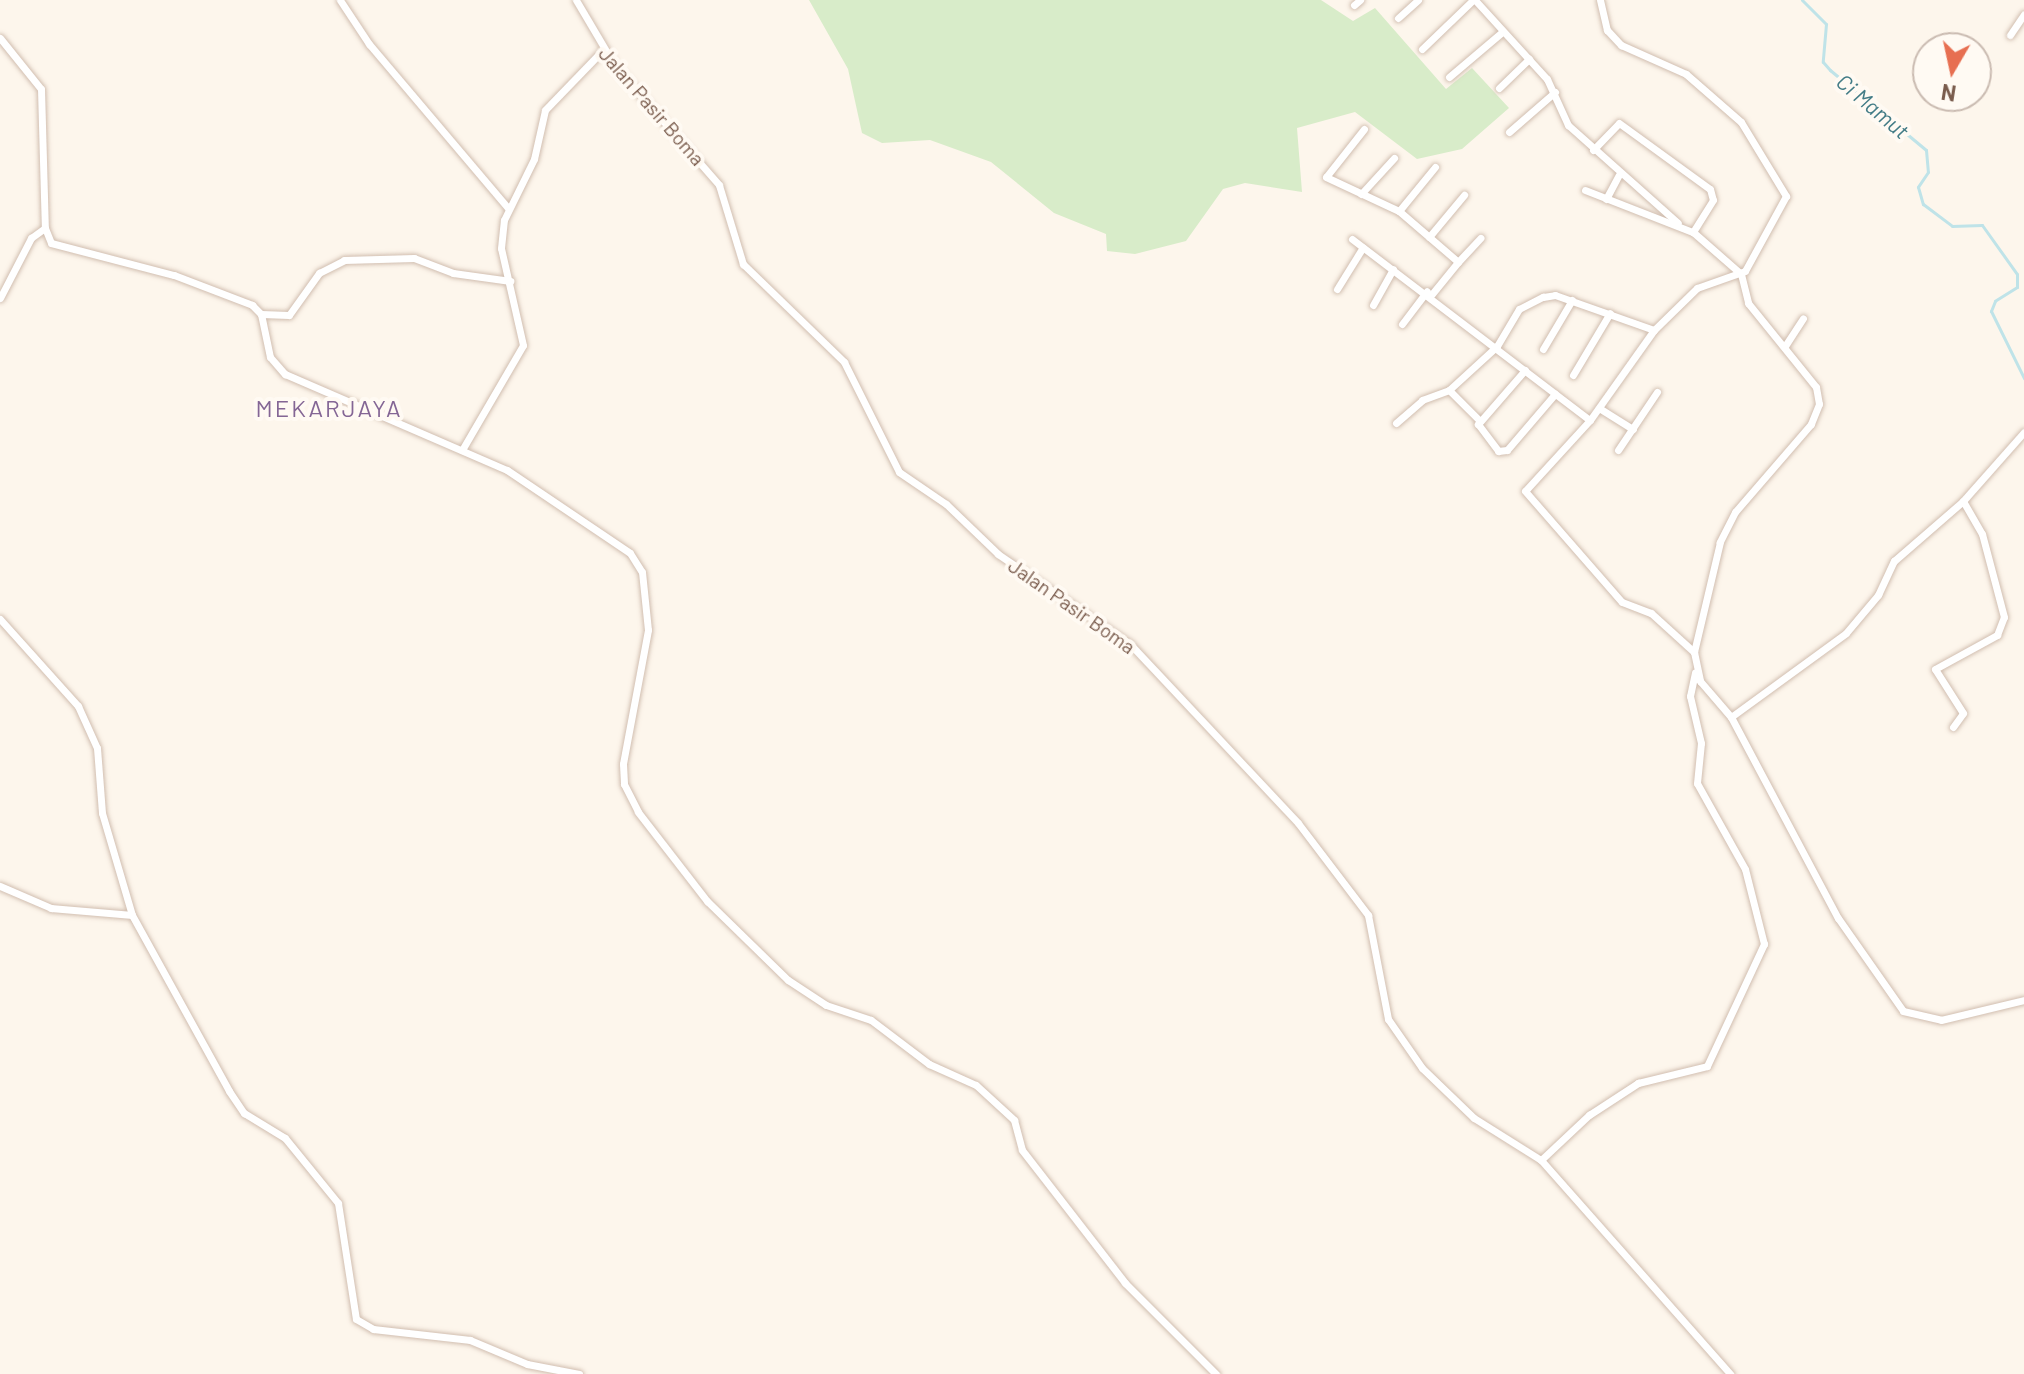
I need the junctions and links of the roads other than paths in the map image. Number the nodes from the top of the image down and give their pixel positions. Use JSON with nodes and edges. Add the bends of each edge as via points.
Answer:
{"nodes":[{"id":1,"x":340,"y":0,"type":"edge"},
{"id":2,"x":576,"y":0,"type":"edge"},
{"id":3,"x":1418,"y":0,"type":"edge"},
{"id":4,"x":1474,"y":0,"type":"edge"},
{"id":5,"x":1600,"y":0,"type":"edge"},
{"id":6,"x":2024,"y":14,"type":"edge"},
{"id":7,"x":1398,"y":18,"type":"dead end"},
{"id":8,"x":1502,"y":32,"type":"junction"},
{"id":9,"x":2010,"y":35,"type":"dead end"},
{"id":10,"x":0,"y":38,"type":"edge"},
{"id":11,"x":1422,"y":49,"type":"dead end"},
{"id":12,"x":603,"y":50,"type":"junction"},
{"id":13,"x":1529,"y":59,"type":"junction"},
{"id":14,"x":1449,"y":77,"type":"dead end"},
{"id":15,"x":1499,"y":88,"type":"dead end"},
{"id":16,"x":1555,"y":92,"type":"junction"},
{"id":17,"x":1364,"y":129,"type":"dead end"},
{"id":18,"x":1509,"y":132,"type":"dead end"},
{"id":19,"x":1593,"y":150,"type":"junction"},
{"id":20,"x":1394,"y":158,"type":"dead end"},
{"id":21,"x":1435,"y":167,"type":"dead end"},
{"id":22,"x":1619,"y":175,"type":"junction"},
{"id":23,"x":1585,"y":190,"type":"dead end"},
{"id":24,"x":1361,"y":194,"type":"junction"},
{"id":25,"x":1464,"y":195,"type":"dead end"},
{"id":26,"x":1606,"y":199,"type":"junction"},
{"id":27,"x":508,"y":208,"type":"junction"},
{"id":28,"x":1399,"y":211,"type":"junction"},
{"id":29,"x":1678,"y":223,"type":"junction"},
{"id":30,"x":45,"y":228,"type":"junction"},
{"id":31,"x":1693,"y":232,"type":"junction"},
{"id":32,"x":1429,"y":237,"type":"junction"},
{"id":33,"x":1480,"y":238,"type":"dead end"},
{"id":34,"x":1352,"y":239,"type":"dead end"},
{"id":35,"x":1363,"y":247,"type":"junction"},
{"id":36,"x":1458,"y":262,"type":"junction"},
{"id":37,"x":1393,"y":269,"type":"junction"},
{"id":38,"x":1741,"y":274,"type":"junction"},
{"id":39,"x":510,"y":281,"type":"junction"},
{"id":40,"x":1337,"y":289,"type":"dead end"},
{"id":41,"x":1429,"y":292,"type":"junction"},
{"id":42,"x":0,"y":298,"type":"edge"},
{"id":43,"x":1572,"y":300,"type":"junction"},
{"id":44,"x":1373,"y":305,"type":"dead end"},
{"id":45,"x":1610,"y":313,"type":"junction"},
{"id":46,"x":261,"y":314,"type":"junction"},
{"id":47,"x":1803,"y":318,"type":"dead end"},
{"id":48,"x":1402,"y":324,"type":"dead end"},
{"id":49,"x":1654,"y":330,"type":"junction"},
{"id":50,"x":1497,"y":346,"type":"junction"},
{"id":51,"x":1785,"y":346,"type":"junction"},
{"id":52,"x":1543,"y":349,"type":"dead end"},
{"id":53,"x":1525,"y":370,"type":"junction"},
{"id":54,"x":1573,"y":375,"type":"dead end"},
{"id":55,"x":1449,"y":390,"type":"junction"},
{"id":56,"x":1657,"y":392,"type":"dead end"},
{"id":57,"x":1555,"y":394,"type":"junction"},
{"id":58,"x":1599,"y":408,"type":"junction"},
{"id":59,"x":1590,"y":420,"type":"junction"},
{"id":60,"x":1480,"y":421,"type":"junction"},
{"id":61,"x":1396,"y":423,"type":"dead end"},
{"id":62,"x":1633,"y":429,"type":"junction"},
{"id":63,"x":2024,"y":432,"type":"edge"},
{"id":64,"x":462,"y":450,"type":"junction"},
{"id":65,"x":1618,"y":450,"type":"dead end"},
{"id":66,"x":1963,"y":501,"type":"junction"},
{"id":67,"x":0,"y":619,"type":"edge"},
{"id":68,"x":1694,"y":652,"type":"junction"},
{"id":69,"x":1695,"y":671,"type":"junction"},
{"id":70,"x":1731,"y":717,"type":"junction"},
{"id":71,"x":1953,"y":727,"type":"dead end"},
{"id":72,"x":0,"y":886,"type":"edge"},
{"id":73,"x":132,"y":915,"type":"junction"},
{"id":74,"x":2024,"y":1000,"type":"edge"},
{"id":75,"x":1541,"y":1160,"type":"junction"},
{"id":76,"x":579,"y":1374,"type":"edge"},
{"id":77,"x":1216,"y":1374,"type":"edge"},
{"id":78,"x":1730,"y":1374,"type":"edge"}],
"edges":[{"from":1,"to":27,"type":"street","via":[[369,44]]},
{"from":2,"to":12,"type":"street","name":"Jalan Pasir Boma"},
{"from":3,"to":7,"type":"street"},
{"from":4,"to":8,"type":"street"},
{"from":4,"to":11,"type":"street"},
{"from":5,"to":38,"type":"street","via":[[1613,38],[1712,94],[1778,175],[1786,196],[1782,211]]},
{"from":6,"to":9,"type":"street"},
{"from":8,"to":13,"type":"street"},
{"from":8,"to":14,"type":"street"},
{"from":10,"to":30,"type":"street","via":[[26,62],[46,107]]},
{"from":12,"to":27,"type":"street","via":[[545,110],[534,159]]},
{"from":12,"to":75,"type":"street","name":"Jalan Pasir Boma","via":[[719,185],[743,264],[844,362],[899,472],[946,504],[998,554],[1150,664],[1324,853],[1368,915],[1388,1019],[1422,1068],[1474,1118]]},
{"from":13,"to":15,"type":"street"},
{"from":13,"to":16,"type":"street"},
{"from":16,"to":18,"type":"street"},
{"from":16,"to":19,"type":"street","via":[[1568,125]]},
{"from":17,"to":24,"type":"street","via":[[1326,174]]},
{"from":19,"to":22,"type":"street"},
{"from":19,"to":31,"type":"street","via":[[1619,123],[1710,189],[1713,200]]},
{"from":20,"to":24,"type":"street"},
{"from":21,"to":28,"type":"street"},
{"from":22,"to":26,"type":"street"},
{"from":22,"to":29,"type":"street"},
{"from":23,"to":26,"type":"street"},
{"from":24,"to":28,"type":"street"},
{"from":25,"to":32,"type":"street"},
{"from":26,"to":29,"type":"street"},
{"from":27,"to":39,"type":"street","via":[[500,239]]},
{"from":28,"to":32,"type":"street"},
{"from":29,"to":31,"type":"street"},
{"from":30,"to":42,"type":"street","via":[[31,238]]},
{"from":30,"to":46,"type":"street","via":[[51,243],[189,280]]},
{"from":31,"to":38,"type":"street"},
{"from":32,"to":36,"type":"street"},
{"from":33,"to":36,"type":"street"},
{"from":34,"to":35,"type":"street"},
{"from":35,"to":37,"type":"street"},
{"from":35,"to":40,"type":"street"},
{"from":36,"to":41,"type":"street"},
{"from":37,"to":41,"type":"street"},
{"from":37,"to":44,"type":"street"},
{"from":38,"to":49,"type":"street","via":[[1697,288]]},
{"from":38,"to":51,"type":"street","via":[[1748,303]]},
{"from":39,"to":46,"type":"street","via":[[453,273],[414,258],[344,260],[319,273],[289,315]]},
{"from":39,"to":64,"type":"street","via":[[523,345]]},
{"from":41,"to":48,"type":"street"},
{"from":41,"to":50,"type":"street"},
{"from":43,"to":45,"type":"street"},
{"from":43,"to":50,"type":"street","via":[[1552,295],[1521,306]]},
{"from":43,"to":52,"type":"street"},
{"from":45,"to":49,"type":"street"},
{"from":45,"to":54,"type":"street"},
{"from":46,"to":64,"type":"street","via":[[265,346],[285,374]]},
{"from":47,"to":51,"type":"street"},
{"from":49,"to":58,"type":"street"},
{"from":50,"to":53,"type":"street"},
{"from":50,"to":55,"type":"street"},
{"from":51,"to":68,"type":"street","via":[[1810,375],[1818,412],[1730,520],[1707,581]]},
{"from":53,"to":57,"type":"street"},
{"from":53,"to":60,"type":"street"},
{"from":55,"to":60,"type":"street"},
{"from":55,"to":61,"type":"street","via":[[1422,400]]},
{"from":56,"to":62,"type":"street"},
{"from":57,"to":59,"type":"street"},
{"from":57,"to":60,"type":"street","via":[[1504,451],[1480,433]]},
{"from":58,"to":59,"type":"street"},
{"from":58,"to":62,"type":"street"},
{"from":59,"to":68,"type":"street","via":[[1527,485],[1525,499],[1622,602],[1651,613]]},
{"from":62,"to":65,"type":"street"},
{"from":63,"to":66,"type":"street"},
{"from":64,"to":77,"type":"street","via":[[542,489],[622,545],[640,566],[649,648],[624,784],[638,812],[707,901],[797,987],[871,1020],[929,1064],[976,1085],[1014,1120],[1022,1150],[1125,1283]]},
{"from":66,"to":70,"type":"street","via":[[1894,561],[1878,595],[1846,633]]},
{"from":66,"to":71,"type":"street","via":[[1982,534],[2004,617],[1997,635],[1935,669],[1962,711]]},
{"from":67,"to":73,"type":"street","via":[[78,706],[97,748],[102,813]]},
{"from":68,"to":69,"type":"street"},
{"from":69,"to":70,"type":"street"},
{"from":69,"to":75,"type":"street","via":[[1690,696],[1701,743],[1697,783],[1745,869],[1764,944],[1707,1066],[1638,1083],[1589,1115]]},
{"from":70,"to":74,"type":"street","via":[[1838,918],[1903,1011],[1941,1020]]},
{"from":72,"to":73,"type":"street","via":[[51,908]]},
{"from":73,"to":76,"type":"street","via":[[244,1113],[285,1138],[331,1190],[342,1216],[356,1319],[373,1329],[470,1340],[527,1364]]},
{"from":75,"to":78,"type":"street","name":"Jalan Pasir Boma"}]}
